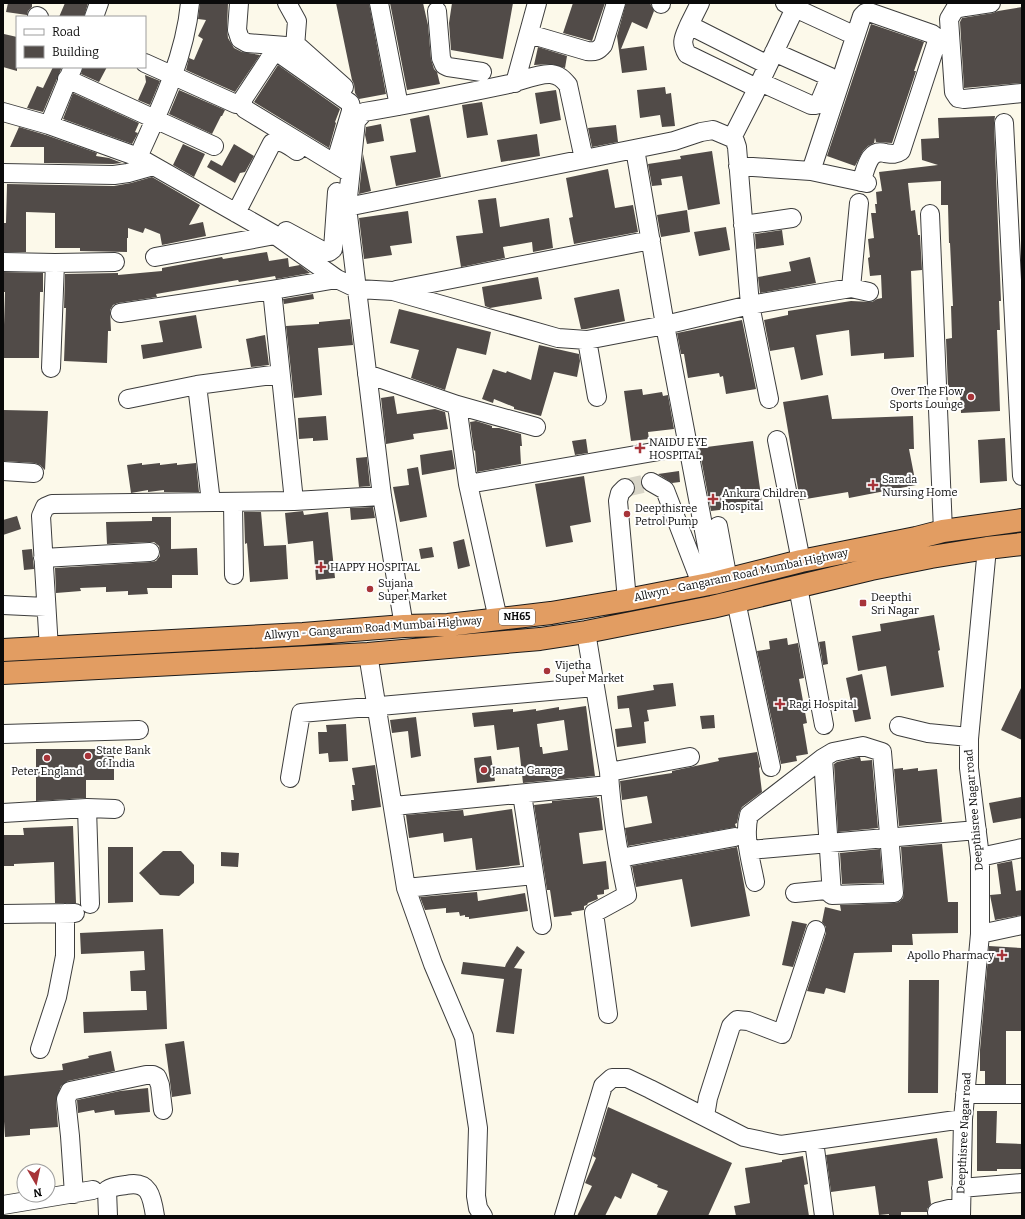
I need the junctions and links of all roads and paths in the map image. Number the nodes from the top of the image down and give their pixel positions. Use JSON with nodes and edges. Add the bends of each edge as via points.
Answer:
{"nodes":[{"id":1,"x":100,"y":3,"type":"edge"},
{"id":2,"x":190,"y":3,"type":"edge"},
{"id":3,"x":239,"y":3,"type":"edge"},
{"id":4,"x":287,"y":3,"type":"edge"},
{"id":5,"x":379,"y":3,"type":"edge"},
{"id":6,"x":537,"y":3,"type":"edge"},
{"id":7,"x":616,"y":3,"type":"edge"},
{"id":8,"x":700,"y":3,"type":"edge"},
{"id":9,"x":859,"y":3,"type":"edge"},
{"id":10,"x":991,"y":3,"type":"edge"},
{"id":11,"x":790,"y":6,"type":"edge"},
{"id":12,"x":437,"y":11,"type":"dead end"},
{"id":13,"x":94,"y":16,"type":"edge"},
{"id":14,"x":689,"y":25,"type":"junction"},
{"id":15,"x":847,"y":32,"type":"junction"},
{"id":16,"x":529,"y":34,"type":"junction"},
{"id":17,"x":295,"y":46,"type":"junction"},
{"id":18,"x":771,"y":58,"type":"junction"},
{"id":19,"x":146,"y":63,"type":"edge"},
{"id":20,"x":70,"y":73,"type":"edge"},
{"id":21,"x":172,"y":76,"type":"junction"},
{"id":22,"x":830,"y":77,"type":"junction"},
{"id":23,"x":515,"y":83,"type":"junction"},
{"id":24,"x":759,"y":85,"type":"junction"},
{"id":25,"x":470,"y":92,"type":"junction"},
{"id":26,"x":1022,"y":93,"type":"edge"},
{"id":27,"x":236,"y":104,"type":"dead end"},
{"id":28,"x":399,"y":106,"type":"junction"},
{"id":29,"x":3,"y":112,"type":"edge"},
{"id":30,"x":364,"y":112,"type":"junction"},
{"id":31,"x":156,"y":119,"type":"junction"},
{"id":32,"x":1004,"y":123,"type":"dead end"},
{"id":33,"x":49,"y":125,"type":"junction"},
{"id":34,"x":732,"y":138,"type":"junction"},
{"id":35,"x":214,"y":146,"type":"dead end"},
{"id":36,"x":635,"y":149,"type":"junction"},
{"id":37,"x":138,"y":157,"type":"junction"},
{"id":38,"x":584,"y":159,"type":"junction"},
{"id":39,"x":813,"y":165,"type":"junction"},
{"id":40,"x":153,"y":166,"type":"junction"},
{"id":41,"x":738,"y":166,"type":"junction"},
{"id":42,"x":343,"y":168,"type":"junction"},
{"id":43,"x":3,"y":173,"type":"edge"},
{"id":44,"x":859,"y":203,"type":"dead end"},
{"id":45,"x":347,"y":207,"type":"junction"},
{"id":46,"x":238,"y":209,"type":"junction"},
{"id":47,"x":930,"y":214,"type":"dead end"},
{"id":48,"x":792,"y":218,"type":"dead end"},
{"id":49,"x":744,"y":225,"type":"junction"},
{"id":50,"x":269,"y":228,"type":"junction"},
{"id":51,"x":651,"y":240,"type":"junction"},
{"id":52,"x":155,"y":257,"type":"dead end"},
{"id":53,"x":3,"y":262,"type":"edge"},
{"id":54,"x":114,"y":262,"type":"dead end"},
{"id":55,"x":55,"y":263,"type":"junction"},
{"id":56,"x":337,"y":279,"type":"junction"},
{"id":57,"x":358,"y":288,"type":"junction"},
{"id":58,"x":851,"y":288,"type":"junction"},
{"id":59,"x":272,"y":290,"type":"junction"},
{"id":60,"x":393,"y":291,"type":"junction"},
{"id":61,"x":869,"y":292,"type":"dead end"},
{"id":62,"x":750,"y":305,"type":"junction"},
{"id":63,"x":120,"y":313,"type":"dead end"},
{"id":64,"x":665,"y":325,"type":"junction"},
{"id":65,"x":587,"y":340,"type":"junction"},
{"id":66,"x":51,"y":368,"type":"dead end"},
{"id":67,"x":280,"y":374,"type":"junction"},
{"id":68,"x":367,"y":374,"type":"junction"},
{"id":69,"x":197,"y":386,"type":"junction"},
{"id":70,"x":597,"y":397,"type":"dead end"},
{"id":71,"x":128,"y":399,"type":"dead end"},
{"id":72,"x":769,"y":399,"type":"dead end"},
{"id":73,"x":457,"y":405,"type":"junction"},
{"id":74,"x":536,"y":427,"type":"dead end"},
{"id":75,"x":777,"y":440,"type":"dead end"},
{"id":76,"x":688,"y":446,"type":"junction"},
{"id":77,"x":3,"y":471,"type":"edge"},
{"id":78,"x":34,"y":474,"type":"dead end"},
{"id":79,"x":1022,"y":476,"type":"edge"},
{"id":80,"x":651,"y":482,"type":"dead end"},
{"id":81,"x":468,"y":484,"type":"junction"},
{"id":82,"x":625,"y":488,"type":"dead end"},
{"id":83,"x":382,"y":496,"type":"junction"},
{"id":84,"x":294,"y":501,"type":"junction"},
{"id":85,"x":211,"y":502,"type":"junction"},
{"id":86,"x":233,"y":502,"type":"junction"},
{"id":87,"x":1022,"y":520,"type":"edge"},
{"id":88,"x":718,"y":526,"type":"dead end"},
{"id":89,"x":943,"y":531,"type":"junction"},
{"id":90,"x":1022,"y":544,"type":"edge"},
{"id":91,"x":987,"y":548,"type":"junction"},
{"id":92,"x":150,"y":552,"type":"dead end"},
{"id":93,"x":43,"y":558,"type":"junction"},
{"id":94,"x":801,"y":561,"type":"junction"},
{"id":95,"x":234,"y":575,"type":"dead end"},
{"id":96,"x":714,"y":583,"type":"junction"},
{"id":97,"x":798,"y":587,"type":"junction"},
{"id":98,"x":627,"y":600,"type":"junction"},
{"id":99,"x":736,"y":601,"type":"junction"},
{"id":100,"x":3,"y":605,"type":"edge"},
{"id":101,"x":46,"y":607,"type":"junction"},
{"id":102,"x":498,"y":619,"type":"junction"},
{"id":103,"x":404,"y":626,"type":"junction"},
{"id":104,"x":586,"y":632,"type":"junction"},
{"id":105,"x":49,"y":649,"type":"junction"},
{"id":106,"x":3,"y":650,"type":"edge"},
{"id":107,"x":368,"y":654,"type":"junction"},
{"id":108,"x":3,"y":672,"type":"edge"},
{"id":109,"x":594,"y":687,"type":"junction"},
{"id":110,"x":378,"y":707,"type":"junction"},
{"id":111,"x":824,"y":725,"type":"dead end"},
{"id":112,"x":899,"y":726,"type":"dead end"},
{"id":113,"x":139,"y":730,"type":"dead end"},
{"id":114,"x":3,"y":734,"type":"edge"},
{"id":115,"x":969,"y":738,"type":"junction"},
{"id":116,"x":690,"y":757,"type":"dead end"},
{"id":117,"x":823,"y":758,"type":"junction"},
{"id":118,"x":771,"y":767,"type":"dead end"},
{"id":119,"x":290,"y":778,"type":"dead end"},
{"id":120,"x":609,"y":779,"type":"junction"},
{"id":121,"x":522,"y":794,"type":"junction"},
{"id":122,"x":394,"y":806,"type":"junction"},
{"id":123,"x":87,"y":808,"type":"junction"},
{"id":124,"x":115,"y":809,"type":"dead end"},
{"id":125,"x":3,"y":813,"type":"edge"},
{"id":126,"x":977,"y":830,"type":"junction"},
{"id":127,"x":735,"y":837,"type":"dead end"},
{"id":128,"x":890,"y":837,"type":"junction"},
{"id":129,"x":829,"y":843,"type":"junction"},
{"id":130,"x":1022,"y":848,"type":"edge"},
{"id":131,"x":749,"y":850,"type":"junction"},
{"id":132,"x":980,"y":857,"type":"junction"},
{"id":133,"x":620,"y":858,"type":"junction"},
{"id":134,"x":534,"y":875,"type":"junction"},
{"id":135,"x":755,"y":882,"type":"dead end"},
{"id":136,"x":406,"y":888,"type":"junction"},
{"id":137,"x":795,"y":893,"type":"dead end"},
{"id":138,"x":832,"y":895,"type":"junction"},
{"id":139,"x":77,"y":910,"type":"junction"},
{"id":140,"x":3,"y":914,"type":"edge"},
{"id":141,"x":542,"y":925,"type":"dead end"},
{"id":142,"x":1022,"y":925,"type":"edge"},
{"id":143,"x":816,"y":930,"type":"dead end"},
{"id":144,"x":980,"y":934,"type":"junction"},
{"id":145,"x":608,"y":1014,"type":"dead end"},
{"id":146,"x":40,"y":1049,"type":"dead end"},
{"id":147,"x":965,"y":1094,"type":"junction"},
{"id":148,"x":1022,"y":1094,"type":"edge"},
{"id":149,"x":163,"y":1110,"type":"dead end"},
{"id":150,"x":703,"y":1115,"type":"junction"},
{"id":151,"x":963,"y":1119,"type":"junction"},
{"id":152,"x":814,"y":1141,"type":"junction"},
{"id":153,"x":1022,"y":1183,"type":"edge"},
{"id":154,"x":961,"y":1188,"type":"junction"},
{"id":155,"x":93,"y":1190,"type":"dead end"},
{"id":156,"x":74,"y":1194,"type":"junction"},
{"id":157,"x":3,"y":1205,"type":"edge"},
{"id":158,"x":937,"y":1212,"type":"dead end"},
{"id":159,"x":961,"y":1212,"type":"edge"},
{"id":160,"x":108,"y":1216,"type":"edge"},
{"id":161,"x":155,"y":1216,"type":"edge"},
{"id":162,"x":483,"y":1216,"type":"edge"},
{"id":163,"x":564,"y":1216,"type":"edge"},
{"id":164,"x":824,"y":1216,"type":"edge"}],
"edges":[{"from":1,"to":13,"type":"street"},
{"from":2,"to":21,"type":"street","via":[[185,35]]},
{"from":3,"to":17,"type":"street","via":[[237,30],[240,39],[247,43]]},
{"from":4,"to":17,"type":"street","via":[[297,21]]},
{"from":5,"to":28,"type":"street"},
{"from":6,"to":16,"type":"street"},
{"from":7,"to":16,"type":"street","via":[[603,45],[595,52]]},
{"from":8,"to":14,"type":"street"},
{"from":9,"to":15,"type":"street"},
{"from":10,"to":26,"type":"street","via":[[955,9],[949,19],[954,92],[958,98],[964,99]]},
{"from":11,"to":15,"type":"street"},
{"from":11,"to":18,"type":"street"},
{"from":12,"to":25,"type":"street","via":[[443,63],[448,67],[477,72]]},
{"from":14,"to":18,"type":"street"},
{"from":14,"to":24,"type":"street","via":[[683,39],[683,48],[687,54]]},
{"from":15,"to":22,"type":"street"},
{"from":16,"to":23,"type":"street"},
{"from":17,"to":30,"type":"street","via":[[300,47],[344,87]]},
{"from":18,"to":22,"type":"street"},
{"from":18,"to":24,"type":"street"},
{"from":19,"to":21,"type":"street"},
{"from":20,"to":31,"type":"street"},
{"from":20,"to":33,"type":"street"},
{"from":21,"to":27,"type":"street"},
{"from":21,"to":31,"type":"street"},
{"from":22,"to":24,"type":"street","via":[[816,105]]},
{"from":23,"to":25,"type":"street"},
{"from":23,"to":38,"type":"street","via":[[546,74],[562,78],[568,85]]},
{"from":24,"to":34,"type":"street"},
{"from":25,"to":28,"type":"street"},
{"from":28,"to":30,"type":"street"},
{"from":29,"to":33,"type":"street"},
{"from":30,"to":42,"type":"street","via":[[356,121]]},
{"from":31,"to":35,"type":"street"},
{"from":31,"to":37,"type":"street"},
{"from":32,"to":79,"type":"street"},
{"from":33,"to":37,"type":"street"},
{"from":34,"to":36,"type":"street","via":[[713,130]]},
{"from":34,"to":41,"type":"street","via":[[737,147]]},
{"from":36,"to":38,"type":"street"},
{"from":36,"to":51,"type":"street"},
{"from":37,"to":40,"type":"street"},
{"from":38,"to":45,"type":"street"},
{"from":39,"to":39,"type":"street","via":[[862,16],[869,12],[936,37],[937,41],[901,151],[892,154],[873,154],[869,158],[864,179]]},
{"from":39,"to":41,"type":"street"},
{"from":40,"to":43,"type":"street","via":[[114,175]]},
{"from":40,"to":46,"type":"street"},
{"from":41,"to":49,"type":"street"},
{"from":42,"to":42,"type":"street","via":[[243,106],[243,99],[272,55],[280,54],[350,103]]},
{"from":42,"to":45,"type":"street"},
{"from":44,"to":58,"type":"street"},
{"from":45,"to":57,"type":"street"},
{"from":46,"to":50,"type":"street"},
{"from":46,"to":50,"type":"street","via":[[272,143],[277,141],[337,175],[333,249],[329,252],[323,251]]},
{"from":47,"to":89,"type":"street"},
{"from":48,"to":49,"type":"street"},
{"from":49,"to":62,"type":"street"},
{"from":50,"to":52,"type":"street"},
{"from":50,"to":56,"type":"street"},
{"from":51,"to":60,"type":"street"},
{"from":51,"to":64,"type":"street"},
{"from":53,"to":55,"type":"street"},
{"from":54,"to":55,"type":"street"},
{"from":55,"to":66,"type":"street"},
{"from":56,"to":57,"type":"street"},
{"from":56,"to":59,"type":"street"},
{"from":57,"to":60,"type":"street"},
{"from":57,"to":68,"type":"street"},
{"from":58,"to":61,"type":"street"},
{"from":58,"to":62,"type":"street"},
{"from":59,"to":63,"type":"street"},
{"from":59,"to":67,"type":"street"},
{"from":60,"to":65,"type":"street","via":[[558,338]]},
{"from":62,"to":64,"type":"street"},
{"from":62,"to":72,"type":"street"},
{"from":64,"to":65,"type":"street"},
{"from":64,"to":76,"type":"street"},
{"from":65,"to":70,"type":"street"},
{"from":67,"to":69,"type":"street"},
{"from":67,"to":84,"type":"street"},
{"from":68,"to":73,"type":"street"},
{"from":68,"to":83,"type":"street"},
{"from":69,"to":71,"type":"street"},
{"from":69,"to":85,"type":"street"},
{"from":73,"to":74,"type":"street"},
{"from":73,"to":81,"type":"street"},
{"from":75,"to":94,"type":"street"},
{"from":76,"to":81,"type":"street"},
{"from":76,"to":96,"type":"street"},
{"from":77,"to":78,"type":"street"},
{"from":80,"to":96,"type":"street","via":[[665,490]]},
{"from":81,"to":102,"type":"street"},
{"from":82,"to":98,"type":"street","via":[[620,493],[618,501]]},
{"from":83,"to":84,"type":"street"},
{"from":83,"to":103,"type":"street"},
{"from":84,"to":86,"type":"street"},
{"from":85,"to":86,"type":"street"},
{"from":85,"to":93,"type":"street","via":[[52,504],[45,507],[41,516]]},
{"from":86,"to":95,"type":"street"},
{"from":87,"to":89,"type":"highway","name":"Allwyn - Gangaram Road Mumbai Highway","number":"NH65"},
{"from":88,"to":96,"type":"street"},
{"from":89,"to":94,"type":"highway","name":"Allwyn - Gangaram Road Mumbai Highway","number":"NH65"},
{"from":90,"to":91,"type":"highway","name":"Allwyn - Gangaram Road Mumbai Highway","number":"NH65"},
{"from":91,"to":97,"type":"highway","name":"Allwyn - Gangaram Road Mumbai Highway","number":"NH65","via":[[871,569]]},
{"from":91,"to":115,"type":"street","name":"Deepthisree Nagar road"},
{"from":92,"to":93,"type":"street"},
{"from":93,"to":101,"type":"street"},
{"from":94,"to":96,"type":"highway","name":"Allwyn - Gangaram Road Mumbai Highway","number":"NH65"},
{"from":96,"to":98,"type":"highway","name":"Allwyn - Gangaram Road Mumbai Highway","number":"NH65"},
{"from":97,"to":99,"type":"highway","name":"Allwyn - Gangaram Road Mumbai Highway","number":"NH65"},
{"from":97,"to":111,"type":"street"},
{"from":98,"to":102,"type":"highway","name":"Allwyn - Gangaram Road Mumbai Highway","number":"NH65"},
{"from":99,"to":104,"type":"highway","name":"Allwyn - Gangaram Road Mumbai Highway","number":"NH65"},
{"from":99,"to":118,"type":"street"},
{"from":100,"to":101,"type":"street"},
{"from":101,"to":105,"type":"street"},
{"from":102,"to":103,"type":"highway","name":"Allwyn - Gangaram Road Mumbai Highway","number":"NH65","via":[[448,625]]},
{"from":103,"to":105,"type":"highway","name":"Allwyn - Gangaram Road Mumbai Highway","number":"NH65"},
{"from":104,"to":107,"type":"highway","name":"Allwyn - Gangaram Road Mumbai Highway","number":"NH65","via":[[540,639]]},
{"from":104,"to":109,"type":"street"},
{"from":105,"to":106,"type":"highway","name":"Allwyn - Gangaram Road Mumbai Highway","number":"NH65"},
{"from":107,"to":108,"type":"highway","name":"Allwyn - Gangaram Road Mumbai Highway","number":"NH65"},
{"from":107,"to":110,"type":"street"},
{"from":109,"to":110,"type":"street"},
{"from":109,"to":120,"type":"street"},
{"from":110,"to":119,"type":"street","via":[[301,713]]},
{"from":110,"to":122,"type":"street"},
{"from":112,"to":115,"type":"street"},
{"from":113,"to":114,"type":"street"},
{"from":115,"to":126,"type":"street","name":"Deepthisree Nagar road","via":[[968,759]]},
{"from":116,"to":120,"type":"street"},
{"from":117,"to":128,"type":"street","via":[[833,752],[864,746],[882,752]]},
{"from":117,"to":129,"type":"street"},
{"from":117,"to":131,"type":"street","via":[[749,815],[746,825]]},
{"from":120,"to":121,"type":"street"},
{"from":120,"to":133,"type":"street"},
{"from":121,"to":122,"type":"street"},
{"from":121,"to":134,"type":"street"},
{"from":122,"to":136,"type":"street"},
{"from":123,"to":124,"type":"street"},
{"from":123,"to":125,"type":"street"},
{"from":123,"to":139,"type":"street"},
{"from":126,"to":128,"type":"street"},
{"from":126,"to":132,"type":"street","name":"Deepthisree Nagar road"},
{"from":127,"to":133,"type":"street"},
{"from":128,"to":129,"type":"street"},
{"from":128,"to":138,"type":"street","via":[[894,893]]},
{"from":129,"to":131,"type":"street"},
{"from":129,"to":138,"type":"street"},
{"from":130,"to":132,"type":"street"},
{"from":131,"to":135,"type":"street"},
{"from":132,"to":144,"type":"street","name":"Deepthisree Nagar road"},
{"from":133,"to":145,"type":"street","via":[[627,895],[594,913]]},
{"from":134,"to":136,"type":"street"},
{"from":134,"to":141,"type":"street"},
{"from":136,"to":162,"type":"street","via":[[433,964],[464,1037],[478,1128],[476,1196],[478,1208]]},
{"from":137,"to":138,"type":"street","via":[[826,890]]},
{"from":139,"to":140,"type":"street"},
{"from":139,"to":146,"type":"street","via":[[57,997]]},
{"from":142,"to":144,"type":"street"},
{"from":143,"to":150,"type":"street","via":[[782,1034],[748,1021],[737,1020],[731,1026]]},
{"from":144,"to":147,"type":"street","name":"Deepthisree Nagar road"},
{"from":147,"to":148,"type":"street"},
{"from":147,"to":151,"type":"street","name":"Deepthisree Nagar road"},
{"from":149,"to":156,"type":"street","via":[[160,1084],[153,1075],[70,1091],[66,1099]]},
{"from":150,"to":152,"type":"street","via":[[744,1137],[781,1145]]},
{"from":150,"to":163,"type":"street","via":[[627,1078],[612,1078],[604,1086]]},
{"from":151,"to":152,"type":"street"},
{"from":151,"to":154,"type":"street","name":"Deepthisree Nagar road"},
{"from":152,"to":164,"type":"street"},
{"from":153,"to":154,"type":"street"},
{"from":154,"to":159,"type":"street","name":"Deepthisree Nagar road"},
{"from":155,"to":156,"type":"street"},
{"from":156,"to":157,"type":"street"},
{"from":158,"to":159,"type":"street","via":[[949,1208]]},
{"from":160,"to":161,"type":"street","via":[[108,1190],[111,1187],[137,1184],[148,1190]]}]}
